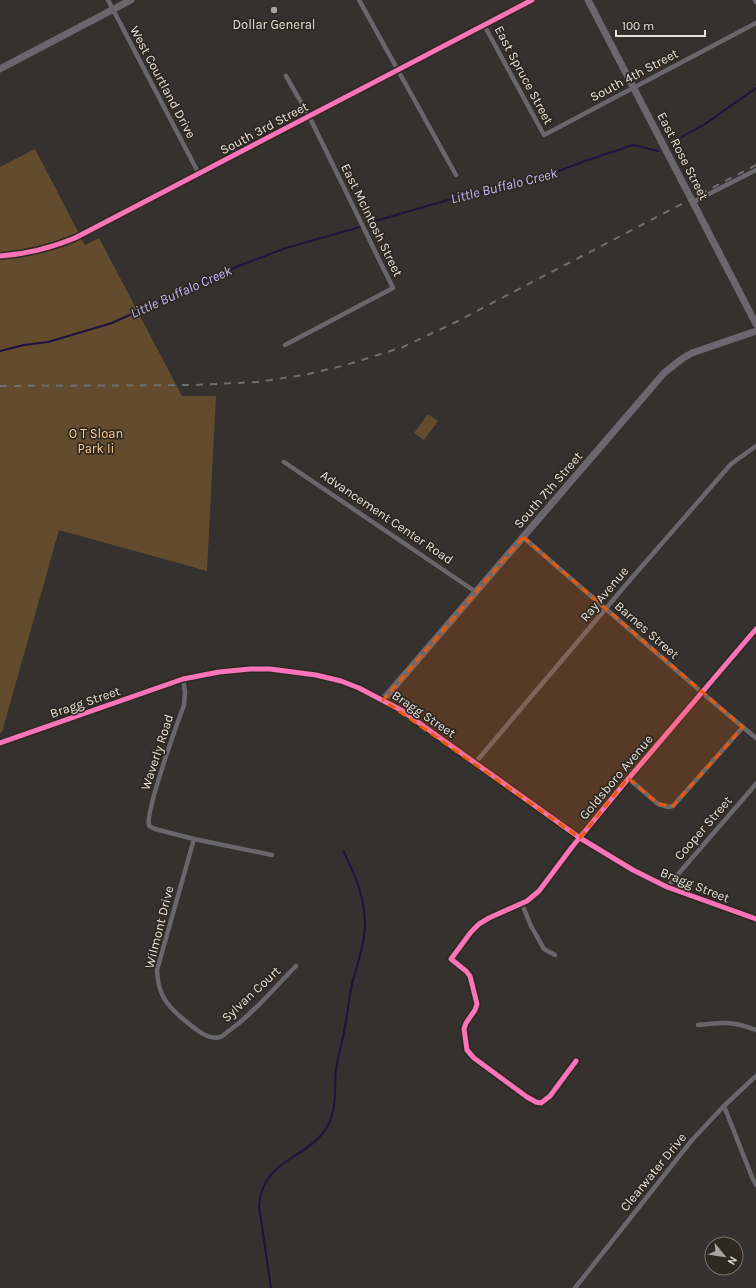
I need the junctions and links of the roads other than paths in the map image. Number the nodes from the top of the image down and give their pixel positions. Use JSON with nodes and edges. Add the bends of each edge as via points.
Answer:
{"nodes":[{"id":1,"x":108,"y":0,"type":"edge"},
{"id":2,"x":131,"y":0,"type":"edge"},
{"id":3,"x":359,"y":0,"type":"edge"},
{"id":4,"x":532,"y":0,"type":"edge"},
{"id":5,"x":588,"y":0,"type":"edge"},
{"id":6,"x":112,"y":10,"type":"junction"},
{"id":7,"x":756,"y":23,"type":"edge"},
{"id":8,"x":484,"y":25,"type":"junction"},
{"id":9,"x":1,"y":66,"type":"edge"},
{"id":10,"x":397,"y":71,"type":"junction"},
{"id":11,"x":286,"y":76,"type":"dead end"},
{"id":12,"x":634,"y":87,"type":"junction"},
{"id":13,"x":309,"y":116,"type":"junction"},
{"id":14,"x":544,"y":135,"type":"joint"},
{"id":15,"x":756,"y":170,"type":"edge"},
{"id":16,"x":199,"y":174,"type":"junction"},
{"id":17,"x":456,"y":175,"type":"dead end"},
{"id":18,"x":693,"y":202,"type":"junction"},
{"id":19,"x":0,"y":256,"type":"edge"},
{"id":20,"x":756,"y":324,"type":"edge"},
{"id":21,"x":756,"y":331,"type":"edge"},
{"id":22,"x":285,"y":345,"type":"dead end"},
{"id":23,"x":756,"y":446,"type":"edge"},
{"id":24,"x":284,"y":462,"type":"dead end"},
{"id":25,"x":523,"y":538,"type":"junction"},
{"id":26,"x":476,"y":592,"type":"junction"},
{"id":27,"x":606,"y":609,"type":"junction"},
{"id":28,"x":756,"y":629,"type":"edge"},
{"id":29,"x":182,"y":679,"type":"junction"},
{"id":30,"x":702,"y":692,"type":"junction"},
{"id":31,"x":383,"y":700,"type":"junction"},
{"id":32,"x":743,"y":727,"type":"junction"},
{"id":33,"x":756,"y":738,"type":"edge"},
{"id":34,"x":0,"y":743,"type":"edge"},
{"id":35,"x":475,"y":763,"type":"junction"},
{"id":36,"x":628,"y":778,"type":"junction"},
{"id":37,"x":756,"y":784,"type":"edge"},
{"id":38,"x":580,"y":838,"type":"junction"},
{"id":39,"x":194,"y":839,"type":"junction"},
{"id":40,"x":272,"y":855,"type":"dead end"},
{"id":41,"x":667,"y":887,"type":"junction"},
{"id":42,"x":522,"y":904,"type":"junction"},
{"id":43,"x":756,"y":919,"type":"edge"},
{"id":44,"x":555,"y":955,"type":"dead end"},
{"id":45,"x":296,"y":966,"type":"dead end"},
{"id":46,"x":698,"y":1025,"type":"dead end"},
{"id":47,"x":756,"y":1030,"type":"edge"},
{"id":48,"x":220,"y":1037,"type":"joint"},
{"id":49,"x":576,"y":1062,"type":"dead end"},
{"id":50,"x":756,"y":1076,"type":"edge"},
{"id":51,"x":724,"y":1106,"type":"junction"},
{"id":52,"x":756,"y":1185,"type":"edge"},
{"id":53,"x":575,"y":1288,"type":"edge"}],
"edges":[{"from":1,"to":6,"type":"street","name":"West Courtland Drive"},
{"from":2,"to":6,"type":"main road"},
{"from":3,"to":10,"type":"street"},
{"from":4,"to":8,"type":"street","name":"South 3rd Street"},
{"from":5,"to":12,"type":"street","name":"East Rose Street"},
{"from":6,"to":9,"type":"main road"},
{"from":6,"to":16,"type":"street","name":"West Courtland Drive"},
{"from":7,"to":12,"type":"street","name":"South 4th Street"},
{"from":8,"to":10,"type":"street","name":"South 3rd Street"},
{"from":8,"to":14,"type":"street","name":"East Spruce Street"},
{"from":10,"to":13,"type":"street","name":"South 3rd Street"},
{"from":10,"to":17,"type":"street"},
{"from":11,"to":13,"type":"street","name":"East McIntosh Street"},
{"from":12,"to":14,"type":"street","name":"South 4th Street"},
{"from":12,"to":18,"type":"street","name":"East Rose Street"},
{"from":13,"to":16,"type":"street","name":"South 3rd Street"},
{"from":13,"to":22,"type":"street","name":"East McIntosh Street","via":[[393,288]]},
{"from":15,"to":18,"type":"street"},
{"from":16,"to":19,"type":"street","name":"South 3rd Street","via":[[62,243],[30,252]]},
{"from":18,"to":20,"type":"street","name":"East Rose Street"},
{"from":21,"to":25,"type":"street","name":"South 7th Street","via":[[692,353],[664,373]]},
{"from":23,"to":27,"type":"street","name":"Ray Avenue","via":[[731,464]]},
{"from":24,"to":26,"type":"street","name":"Advancement Center Road"},
{"from":25,"to":26,"type":"street","name":"South 7th Street"},
{"from":25,"to":27,"type":"street","name":"Barnes Street"},
{"from":26,"to":31,"type":"street","name":"South 7th Street"},
{"from":27,"to":30,"type":"street","name":"Barnes Street"},
{"from":27,"to":35,"type":"street","name":"Ray Avenue"},
{"from":28,"to":30,"type":"street","name":"Goldsboro Avenue"},
{"from":29,"to":31,"type":"street","name":"Bragg Street","via":[[245,669],[296,671],[341,681]]},
{"from":29,"to":34,"type":"street","name":"Bragg Street"},
{"from":29,"to":39,"type":"street","name":"Waverly Road","via":[[184,705],[148,818],[150,826],[155,829]]},
{"from":30,"to":32,"type":"street","name":"Barnes Street"},
{"from":30,"to":36,"type":"street","name":"Goldsboro Avenue"},
{"from":31,"to":35,"type":"street","name":"Bragg Street"},
{"from":32,"to":33,"type":"street","name":"Barnes Street"},
{"from":32,"to":36,"type":"street","via":[[673,806],[658,804]]},
{"from":35,"to":38,"type":"street","name":"Bragg Street"},
{"from":36,"to":38,"type":"street","name":"Goldsboro Avenue"},
{"from":37,"to":41,"type":"street","name":"Cooper Street"},
{"from":38,"to":41,"type":"street","name":"Bragg Street","via":[[612,859]]},
{"from":38,"to":42,"type":"street","name":"Goldsboro Avenue","via":[[539,891]]},
{"from":39,"to":40,"type":"street"},
{"from":39,"to":48,"type":"street","name":"Wilmont Drive","via":[[157,970],[157,984],[163,998],[174,1011],[197,1030],[208,1036]]},
{"from":41,"to":43,"type":"street","name":"Bragg Street"},
{"from":42,"to":44,"type":"street","via":[[544,948]]},
{"from":42,"to":49,"type":"street","name":"Goldsboro Avenue","via":[[479,924],[451,959],[470,976],[477,1004],[464,1029],[467,1050],[527,1097],[541,1103],[550,1096]]},
{"from":45,"to":48,"type":"street","name":"Sylvan Court","via":[[239,1023]]},
{"from":46,"to":47,"type":"street","via":[[737,1023]]},
{"from":50,"to":51,"type":"street","name":"Clearwater Drive"},
{"from":51,"to":52,"type":"street"},
{"from":51,"to":53,"type":"street","name":"Clearwater Drive","via":[[669,1168]]}]}
